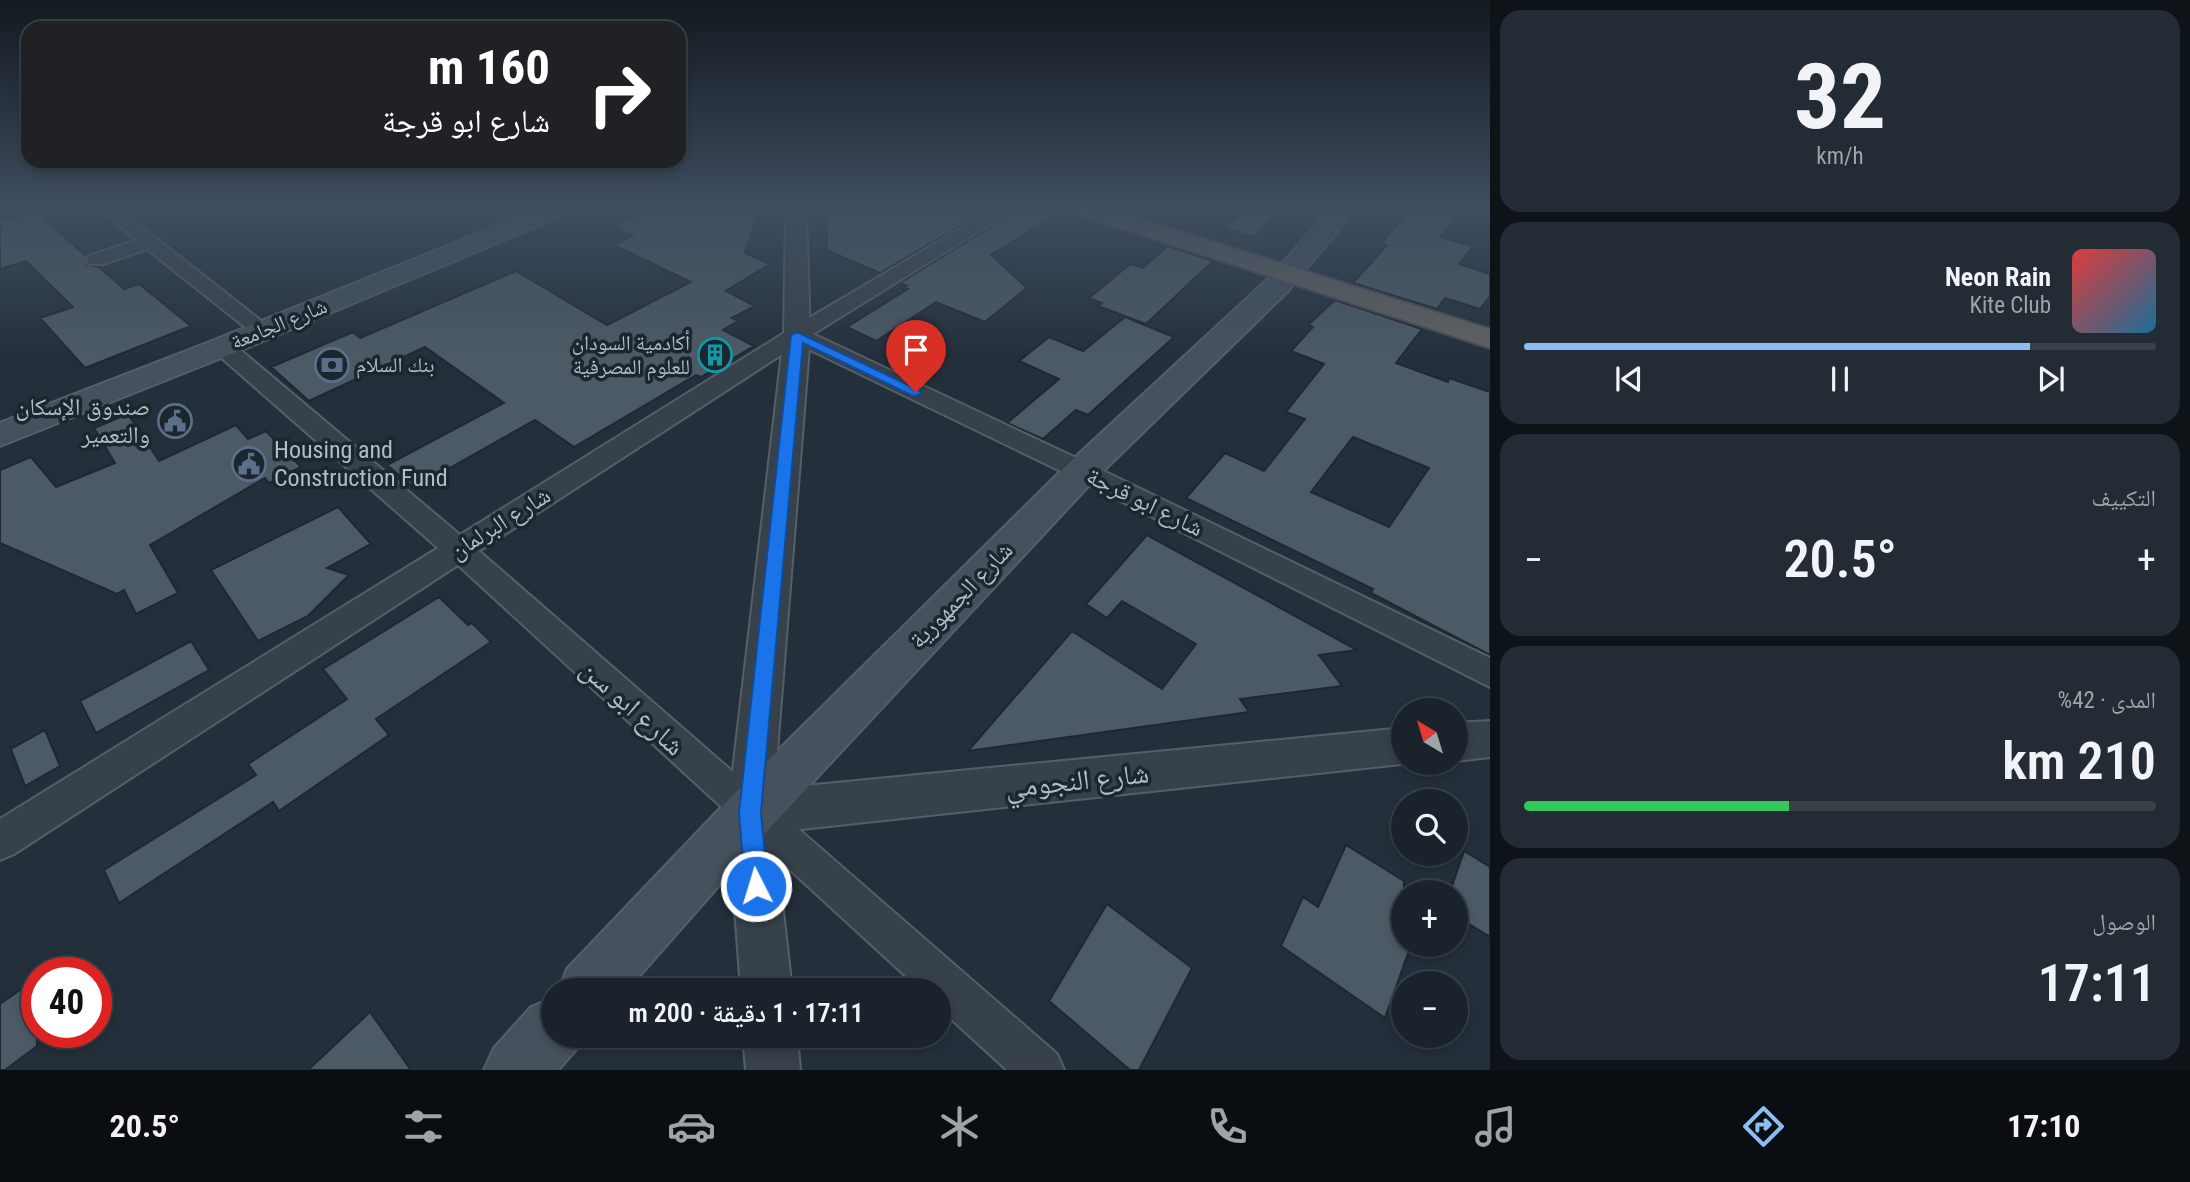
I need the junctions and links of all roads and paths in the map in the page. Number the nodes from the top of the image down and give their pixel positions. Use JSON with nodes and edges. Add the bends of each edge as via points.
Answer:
{"nodes":[{"id":1,"x":173,"y":260,"type":"edge"},
{"id":2,"x":435,"y":260,"type":"edge"},
{"id":3,"x":796,"y":260,"type":"edge"},
{"id":4,"x":921,"y":260,"type":"edge"},
{"id":5,"x":1260,"y":260,"type":"edge"},
{"id":6,"x":1265,"y":260,"type":"edge"},
{"id":7,"x":1299,"y":260,"type":"edge"},
{"id":8,"x":1291,"y":269,"type":"junction"},
{"id":9,"x":1490,"y":324,"type":"edge"},
{"id":10,"x":262,"y":331,"type":"junction"},
{"id":11,"x":797,"y":335,"type":"junction"},
{"id":12,"x":1490,"y":339,"type":"edge"},
{"id":13,"x":223,"y":347,"type":"junction"},
{"id":14,"x":0,"y":435,"type":"edge"},
{"id":15,"x":1082,"y":471,"type":"junction"},
{"id":16,"x":458,"y":550,"type":"junction"},
{"id":17,"x":1490,"y":673,"type":"edge"},
{"id":18,"x":1490,"y":739,"type":"edge"},
{"id":19,"x":1468,"y":741,"type":"edge"},
{"id":20,"x":1391,"y":748,"type":"edge"},
{"id":21,"x":750,"y":813,"type":"junction"},
{"id":22,"x":0,"y":841,"type":"edge"},
{"id":23,"x":599,"y":978,"type":"edge"},
{"id":24,"x":765,"y":978,"type":"edge"},
{"id":25,"x":541,"y":1042,"type":"edge"},
{"id":26,"x":771,"y":1048,"type":"edge"},
{"id":27,"x":516,"y":1070,"type":"edge"},
{"id":28,"x":773,"y":1070,"type":"edge"},
{"id":29,"x":1041,"y":1070,"type":"edge"}],
"edges":[{"from":1,"to":10,"type":"street"},
{"from":2,"to":10,"type":"main road","name":"شارع الجامعة"},
{"from":3,"to":11,"type":"street"},
{"from":4,"to":11,"type":"street","name":"شارع البرلمان"},
{"from":5,"to":8,"type":"highway"},
{"from":6,"to":8,"type":"highway"},
{"from":7,"to":8,"type":"main road","name":"شارع الجمهورية"},
{"from":8,"to":9,"type":"highway"},
{"from":8,"to":12,"type":"highway"},
{"from":8,"to":15,"type":"main road","name":"شارع الجمهورية"},
{"from":10,"to":13,"type":"main road","name":"شارع الجامعة"},
{"from":11,"to":15,"type":"street","name":"شارع ابو قرجة"},
{"from":11,"to":16,"type":"street","name":"شارع البرلمان"},
{"from":11,"to":21,"type":"street"},
{"from":13,"to":14,"type":"main road","name":"شارع الجامعة"},
{"from":13,"to":16,"type":"street","name":"شارع ابو سن"},
{"from":15,"to":17,"type":"street","name":"شارع ابو قرجة"},
{"from":15,"to":21,"type":"main road","name":"شارع الجمهورية"},
{"from":16,"to":21,"type":"street","name":"شارع ابو سن"},
{"from":16,"to":22,"type":"street","name":"شارع البرلمان"},
{"from":18,"to":19,"type":"street"},
{"from":20,"to":21,"type":"street","name":"شارع النجومي"},
{"from":21,"to":23,"type":"main road","name":"شارع الجمهورية"},
{"from":21,"to":24,"type":"street"},
{"from":21,"to":29,"type":"street","name":"شارع ابو سن"},
{"from":25,"to":27,"type":"main road"},
{"from":26,"to":28,"type":"street"}]}
